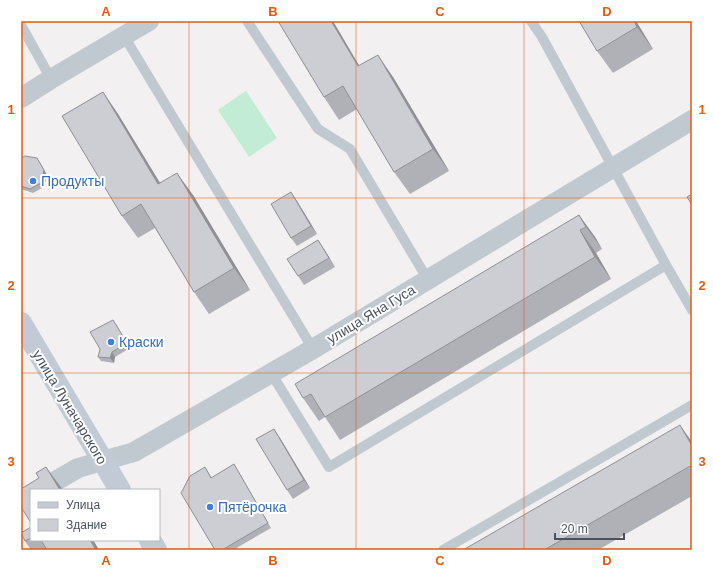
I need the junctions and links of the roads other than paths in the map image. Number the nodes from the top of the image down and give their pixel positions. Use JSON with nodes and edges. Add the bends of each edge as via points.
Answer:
{"nodes":[{"id":1,"x":149,"y":21,"type":"edge"},
{"id":2,"x":247,"y":21,"type":"edge"},
{"id":3,"x":531,"y":21,"type":"edge"},
{"id":4,"x":21,"y":26,"type":"edge"},
{"id":5,"x":124,"y":36,"type":"junction"},
{"id":6,"x":51,"y":79,"type":"junction"},
{"id":7,"x":21,"y":98,"type":"edge"},
{"id":8,"x":692,"y":120,"type":"edge"},
{"id":9,"x":614,"y":168,"type":"junction"},
{"id":10,"x":666,"y":265,"type":"junction"},
{"id":11,"x":428,"y":280,"type":"junction"},
{"id":12,"x":692,"y":310,"type":"edge"},
{"id":13,"x":21,"y":323,"type":"edge"},
{"id":14,"x":313,"y":349,"type":"junction"},
{"id":15,"x":271,"y":373,"type":"junction"},
{"id":16,"x":692,"y":405,"type":"edge"},
{"id":17,"x":103,"y":462,"type":"junction"},
{"id":18,"x":42,"y":489,"type":"edge"},
{"id":19,"x":119,"y":489,"type":"edge"},
{"id":20,"x":151,"y":541,"type":"edge"},
{"id":21,"x":156,"y":550,"type":"edge"},
{"id":22,"x":443,"y":550,"type":"edge"}],
"edges":[{"from":1,"to":5,"type":"street"},
{"from":2,"to":11,"type":"lane","via":[[318,129],[350,149]]},
{"from":3,"to":9,"type":"lane"},
{"from":4,"to":6,"type":"lane"},
{"from":5,"to":6,"type":"street"},
{"from":5,"to":14,"type":"lane"},
{"from":6,"to":7,"type":"street"},
{"from":8,"to":9,"type":"street","name":"улица Яна Гуса"},
{"from":9,"to":10,"type":"lane"},
{"from":9,"to":11,"type":"street","name":"улица Яна Гуса"},
{"from":10,"to":12,"type":"lane"},
{"from":10,"to":15,"type":"lane","via":[[329,467]]},
{"from":11,"to":14,"type":"street","name":"улица Яна Гуса"},
{"from":13,"to":17,"type":"street","name":"улица Луначарского"},
{"from":14,"to":15,"type":"street","name":"улица Яна Гуса"},
{"from":15,"to":17,"type":"street","name":"улица Яна Гуса","via":[[134,452]]},
{"from":16,"to":22,"type":"lane"},
{"from":17,"to":18,"type":"street","name":"улица Яна Гуса","via":[[78,468]]},
{"from":17,"to":19,"type":"street","name":"улица Луначарского"},
{"from":20,"to":21,"type":"street"}]}
